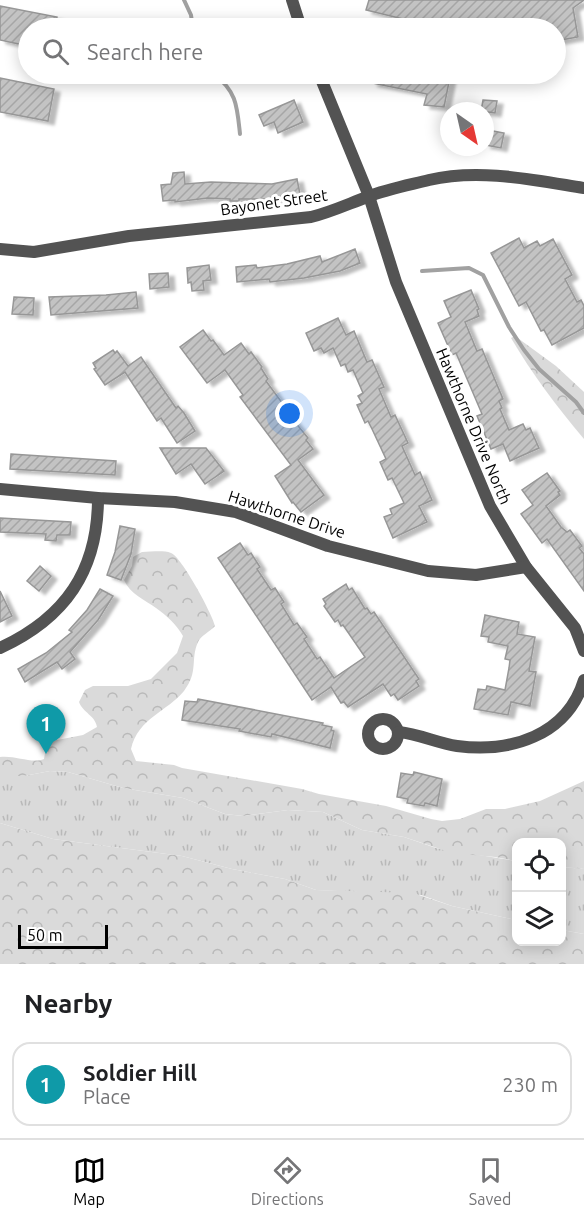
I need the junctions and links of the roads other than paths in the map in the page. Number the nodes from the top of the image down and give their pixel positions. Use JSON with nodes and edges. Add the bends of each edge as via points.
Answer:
{"nodes":[{"id":1,"x":292,"y":0,"type":"edge"},
{"id":2,"x":298,"y":18,"type":"edge"},
{"id":3,"x":323,"y":84,"type":"edge"},
{"id":4,"x":584,"y":188,"type":"edge"},
{"id":5,"x":369,"y":196,"type":"junction"},
{"id":6,"x":0,"y":249,"type":"edge"},
{"id":7,"x":0,"y":489,"type":"edge"},
{"id":8,"x":98,"y":498,"type":"junction"},
{"id":9,"x":526,"y":567,"type":"junction"},
{"id":10,"x":0,"y":648,"type":"edge"},
{"id":11,"x":584,"y":651,"type":"edge"},
{"id":12,"x":584,"y":680,"type":"edge"},
{"id":13,"x":399,"y":732,"type":"dead end"}],
"edges":[{"from":1,"to":2,"type":"street"},
{"from":3,"to":5,"type":"street","name":"Hawthorne Drive North"},
{"from":4,"to":5,"type":"street","name":"Bayonet Street","via":[[485,175],[453,175]]},
{"from":5,"to":6,"type":"street","name":"Bayonet Street","via":[[333,212],[311,216],[129,236],[34,252]]},
{"from":5,"to":9,"type":"street","name":"Hawthorne Drive North","via":[[393,275],[477,477]]},
{"from":7,"to":8,"type":"street","name":"Hawthorne Drive"},
{"from":8,"to":9,"type":"street","name":"Hawthorne Drive","via":[[175,502],[236,512],[328,546],[428,571],[476,574]]},
{"from":8,"to":10,"type":"street","via":[[92,549],[80,581],[45,621]]},
{"from":9,"to":11,"type":"street","name":"Hawthorne Drive North","via":[[578,633]]},
{"from":12,"to":13,"type":"street","via":[[575,702],[561,720],[544,733],[522,741],[468,747]]}]}
